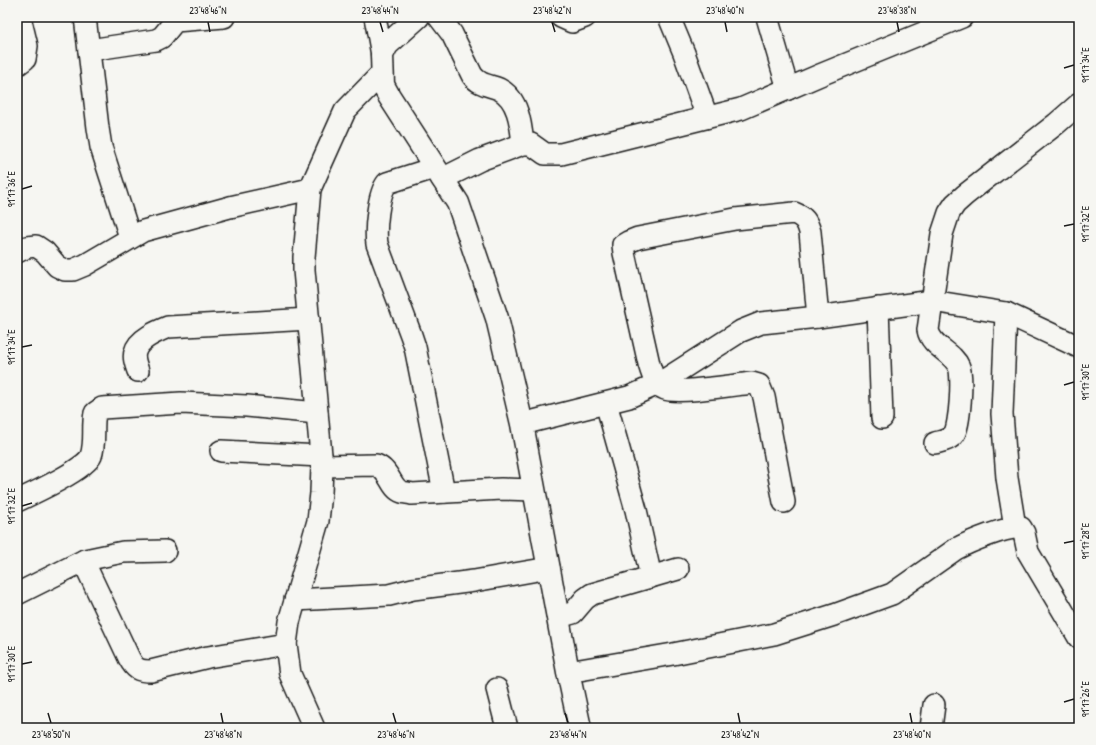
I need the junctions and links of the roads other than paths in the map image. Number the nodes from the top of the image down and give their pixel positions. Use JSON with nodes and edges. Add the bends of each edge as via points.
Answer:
{"nodes":[{"id":1,"x":20,"y":17,"type":"edge"},
{"id":2,"x":85,"y":17,"type":"edge"},
{"id":3,"x":224,"y":17,"type":"edge"},
{"id":4,"x":375,"y":17,"type":"edge"},
{"id":5,"x":418,"y":17,"type":"edge"},
{"id":6,"x":439,"y":17,"type":"edge"},
{"id":7,"x":560,"y":17,"type":"edge"},
{"id":8,"x":586,"y":17,"type":"edge"},
{"id":9,"x":669,"y":17,"type":"edge"},
{"id":10,"x":767,"y":17,"type":"edge"},
{"id":11,"x":962,"y":17,"type":"edge"},
{"id":12,"x":89,"y":50,"type":"junction"},
{"id":13,"x":382,"y":64,"type":"junction"},
{"id":14,"x":17,"y":65,"type":"edge"},
{"id":15,"x":788,"y":89,"type":"junction"},
{"id":16,"x":1079,"y":104,"type":"edge"},
{"id":17,"x":707,"y":117,"type":"junction"},
{"id":18,"x":523,"y":144,"type":"junction"},
{"id":19,"x":438,"y":173,"type":"junction"},
{"id":20,"x":310,"y":189,"type":"junction"},
{"id":21,"x":130,"y":237,"type":"junction"},
{"id":22,"x":17,"y":252,"type":"edge"},
{"id":23,"x":932,"y":301,"type":"junction"},
{"id":24,"x":878,"y":308,"type":"junction"},
{"id":25,"x":1006,"y":313,"type":"junction"},
{"id":26,"x":818,"y":317,"type":"junction"},
{"id":27,"x":308,"y":318,"type":"junction"},
{"id":28,"x":1079,"y":347,"type":"edge"},
{"id":29,"x":138,"y":371,"type":"dead end"},
{"id":30,"x":658,"y":384,"type":"junction"},
{"id":31,"x":606,"y":403,"type":"junction"},
{"id":32,"x":317,"y":413,"type":"junction"},
{"id":33,"x":882,"y":418,"type":"dead end"},
{"id":34,"x":522,"y":424,"type":"junction"},
{"id":35,"x":935,"y":443,"type":"dead end"},
{"id":36,"x":221,"y":451,"type":"dead end"},
{"id":37,"x":321,"y":461,"type":"junction"},
{"id":38,"x":534,"y":490,"type":"junction"},
{"id":39,"x":444,"y":492,"type":"junction"},
{"id":40,"x":17,"y":501,"type":"edge"},
{"id":41,"x":784,"y":502,"type":"dead end"},
{"id":42,"x":1015,"y":527,"type":"junction"},
{"id":43,"x":165,"y":551,"type":"dead end"},
{"id":44,"x":85,"y":560,"type":"junction"},
{"id":45,"x":549,"y":568,"type":"junction"},
{"id":46,"x":678,"y":569,"type":"dead end"},
{"id":47,"x":651,"y":577,"type":"junction"},
{"id":48,"x":17,"y":594,"type":"edge"},
{"id":49,"x":295,"y":600,"type":"junction"},
{"id":50,"x":558,"y":617,"type":"junction"},
{"id":51,"x":1079,"y":638,"type":"edge"},
{"id":52,"x":286,"y":644,"type":"junction"},
{"id":53,"x":568,"y":672,"type":"junction"},
{"id":54,"x":497,"y":689,"type":"dead end"},
{"id":55,"x":934,"y":704,"type":"dead end"},
{"id":56,"x":314,"y":728,"type":"edge"},
{"id":57,"x":507,"y":728,"type":"edge"},
{"id":58,"x":580,"y":728,"type":"edge"},
{"id":59,"x":931,"y":728,"type":"edge"}],
"edges":[{"from":1,"to":14,"type":"street","via":[[27,46],[25,59]]},
{"from":2,"to":12,"type":"street"},
{"from":3,"to":12,"type":"street","via":[[175,21],[162,37],[156,40]]},
{"from":4,"to":13,"type":"street"},
{"from":5,"to":13,"type":"street","via":[[387,45]]},
{"from":6,"to":18,"type":"street","via":[[452,34],[476,81],[500,90],[510,99],[519,116]]},
{"from":7,"to":8,"type":"street","via":[[572,22]]},
{"from":9,"to":17,"type":"street"},
{"from":10,"to":15,"type":"street"},
{"from":11,"to":15,"type":"street"},
{"from":12,"to":21,"type":"street","via":[[101,147]]},
{"from":13,"to":19,"type":"street","via":[[383,85],[388,96]]},
{"from":13,"to":20,"type":"street","via":[[345,111]]},
{"from":15,"to":17,"type":"street","via":[[741,109]]},
{"from":16,"to":23,"type":"street","via":[[955,204],[939,245]]},
{"from":17,"to":18,"type":"street","via":[[561,154],[545,154],[531,144]]},
{"from":18,"to":19,"type":"street"},
{"from":19,"to":34,"type":"street","via":[[458,203],[497,318]]},
{"from":19,"to":39,"type":"street","via":[[387,183],[382,189],[376,234],[377,244],[412,335]]},
{"from":20,"to":21,"type":"street","via":[[154,227]]},
{"from":20,"to":27,"type":"street","via":[[304,257]]},
{"from":21,"to":22,"type":"street","via":[[74,270],[64,270],[57,266],[36,246]]},
{"from":23,"to":24,"type":"street"},
{"from":23,"to":25,"type":"street"},
{"from":23,"to":35,"type":"street","via":[[929,335],[956,362],[961,377],[958,427],[948,440]]},
{"from":24,"to":26,"type":"street"},
{"from":24,"to":33,"type":"street"},
{"from":25,"to":28,"type":"street"},
{"from":25,"to":42,"type":"street","via":[[1002,414],[1007,478]]},
{"from":26,"to":30,"type":"street","via":[[761,323],[750,327]]},
{"from":26,"to":30,"type":"street","via":[[810,232],[802,216],[794,213],[735,219],[628,242],[623,245],[624,253],[649,364]]},
{"from":27,"to":29,"type":"street","via":[[168,327],[141,342],[135,351]]},
{"from":27,"to":32,"type":"street"},
{"from":30,"to":31,"type":"street","via":[[629,397]]},
{"from":30,"to":41,"type":"street","via":[[666,390],[679,391],[752,383],[759,385],[764,397]]},
{"from":31,"to":34,"type":"street"},
{"from":31,"to":47,"type":"street","via":[[636,510]]},
{"from":32,"to":37,"type":"street"},
{"from":32,"to":40,"type":"street","via":[[181,403],[102,408],[95,413],[93,420],[94,443],[89,461]]},
{"from":34,"to":38,"type":"street"},
{"from":36,"to":37,"type":"street","via":[[248,451]]},
{"from":37,"to":39,"type":"street","via":[[376,465],[383,468],[396,488],[402,492]]},
{"from":37,"to":49,"type":"street","via":[[318,521]]},
{"from":38,"to":39,"type":"street"},
{"from":38,"to":45,"type":"street"},
{"from":42,"to":51,"type":"street","via":[[1021,528],[1024,533],[1028,552]]},
{"from":42,"to":53,"type":"street","via":[[956,549],[892,594],[834,615],[774,634]]},
{"from":43,"to":44,"type":"street","via":[[123,552]]},
{"from":44,"to":48,"type":"street"},
{"from":44,"to":52,"type":"street","via":[[129,658],[141,671]]},
{"from":45,"to":49,"type":"street","via":[[414,588],[389,595]]},
{"from":45,"to":50,"type":"street"},
{"from":46,"to":47,"type":"street"},
{"from":47,"to":50,"type":"street","via":[[592,594],[573,613]]},
{"from":49,"to":52,"type":"street"},
{"from":50,"to":53,"type":"street"},
{"from":52,"to":56,"type":"street","via":[[290,674]]},
{"from":53,"to":58,"type":"street"},
{"from":54,"to":57,"type":"street"},
{"from":55,"to":59,"type":"street"}]}
